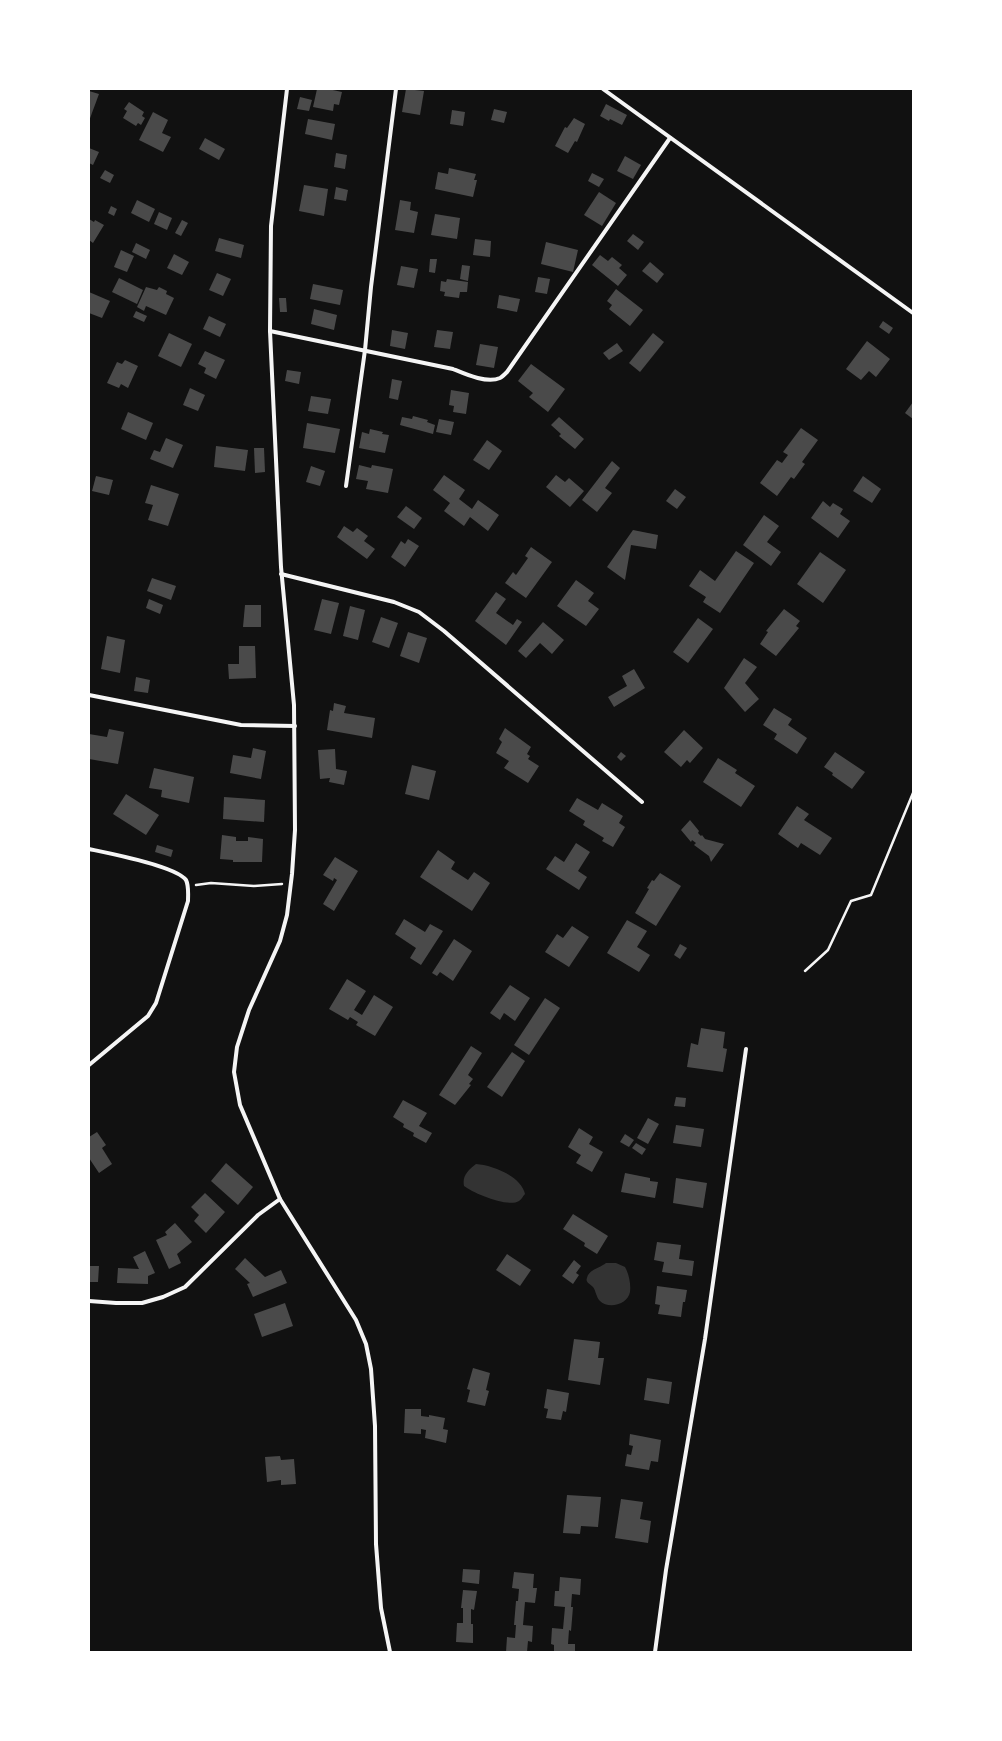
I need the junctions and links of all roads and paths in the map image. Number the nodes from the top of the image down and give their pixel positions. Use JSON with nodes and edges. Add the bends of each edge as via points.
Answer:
{"nodes":[{"id":1,"x":287,"y":89,"type":"edge"},
{"id":2,"x":396,"y":89,"type":"edge"},
{"id":3,"x":603,"y":89,"type":"edge"},
{"id":4,"x":670,"y":138,"type":"junction"},
{"id":5,"x":913,"y":313,"type":"edge"},
{"id":6,"x":270,"y":331,"type":"junction"},
{"id":7,"x":365,"y":350,"type":"junction"},
{"id":8,"x":346,"y":486,"type":"dead end"},
{"id":9,"x":281,"y":574,"type":"junction"},
{"id":10,"x":89,"y":695,"type":"edge"},
{"id":11,"x":295,"y":726,"type":"junction"},
{"id":12,"x":913,"y":793,"type":"edge"},
{"id":13,"x":642,"y":802,"type":"dead end"},
{"id":14,"x":89,"y":849,"type":"edge"},
{"id":15,"x":187,"y":885,"type":"junction"},
{"id":16,"x":291,"y":885,"type":"junction"},
{"id":17,"x":805,"y":971,"type":"dead end"},
{"id":18,"x":746,"y":1050,"type":"dead end"},
{"id":19,"x":89,"y":1065,"type":"edge"},
{"id":20,"x":280,"y":1199,"type":"junction"},
{"id":21,"x":89,"y":1301,"type":"edge"},
{"id":22,"x":390,"y":1652,"type":"edge"},
{"id":23,"x":655,"y":1652,"type":"edge"}],
"edges":[{"from":1,"to":6,"type":"street","via":[[271,226]]},
{"from":2,"to":7,"type":"street"},
{"from":3,"to":4,"type":"street"},
{"from":4,"to":5,"type":"street"},
{"from":4,"to":7,"type":"street","via":[[507,372],[500,378],[494,380],[472,377],[453,369]]},
{"from":6,"to":7,"type":"street"},
{"from":6,"to":9,"type":"street"},
{"from":7,"to":8,"type":"street"},
{"from":9,"to":11,"type":"street"},
{"from":9,"to":13,"type":"street","via":[[394,602],[419,612]]},
{"from":10,"to":11,"type":"street","via":[[241,725]]},
{"from":11,"to":16,"type":"street","via":[[295,830]]},
{"from":12,"to":17,"type":"path","via":[[871,895],[850,901],[828,950]]},
{"from":14,"to":15,"type":"street","via":[[148,862],[181,876]]},
{"from":15,"to":16,"type":"path"},
{"from":15,"to":19,"type":"street","via":[[188,902],[156,1003],[148,1016]]},
{"from":16,"to":20,"type":"street","via":[[280,941],[249,1010],[237,1047],[234,1072],[240,1105]]},
{"from":18,"to":23,"type":"street","via":[[705,1339],[666,1570]]},
{"from":20,"to":21,"type":"street","via":[[258,1215],[185,1287],[142,1303]]},
{"from":20,"to":22,"type":"street","via":[[356,1320],[366,1344],[371,1369],[375,1421],[376,1544],[381,1608]]}]}
